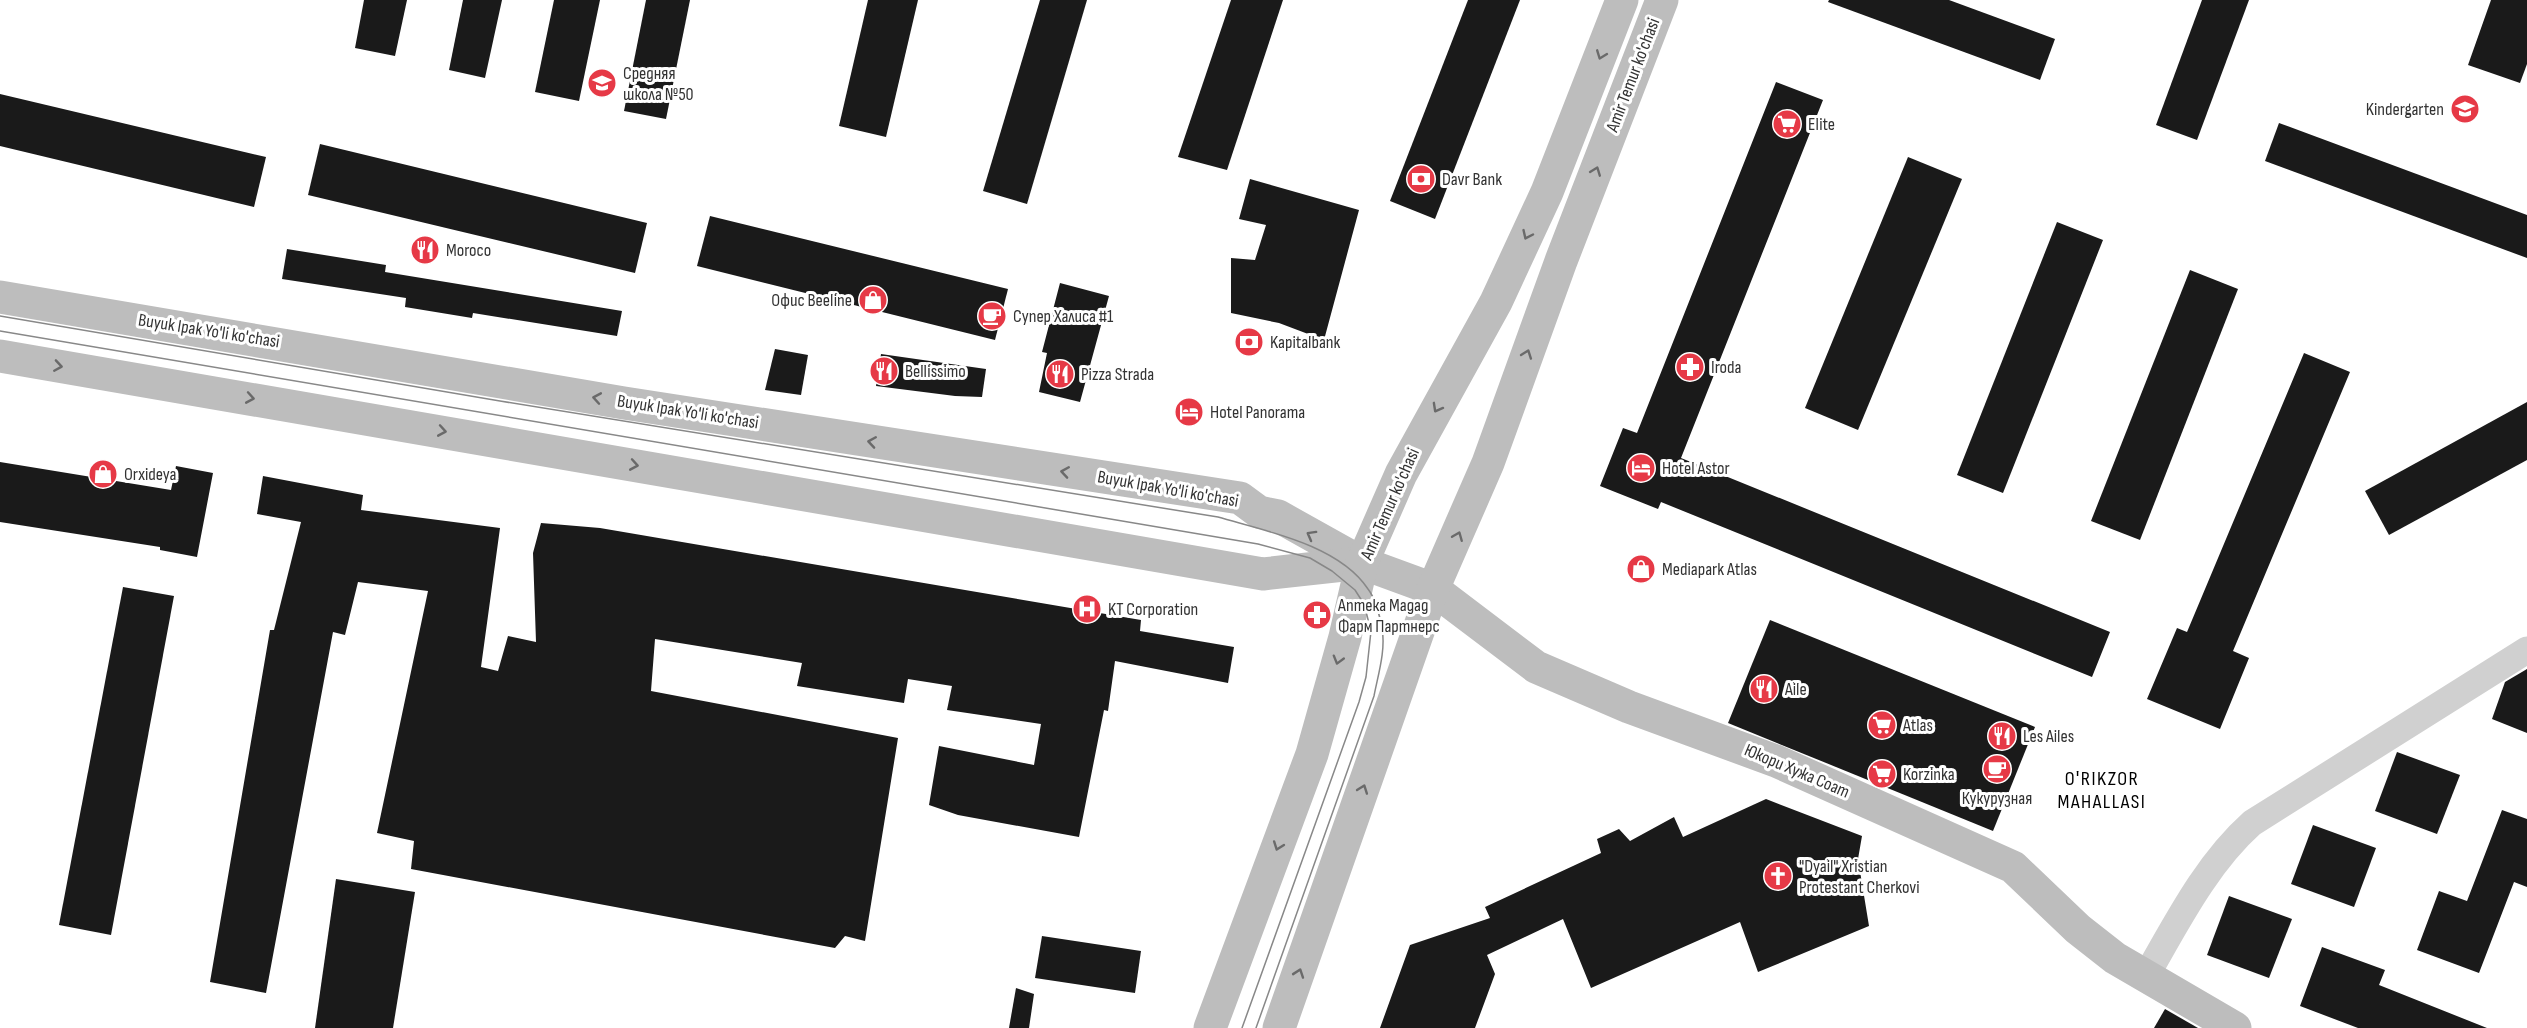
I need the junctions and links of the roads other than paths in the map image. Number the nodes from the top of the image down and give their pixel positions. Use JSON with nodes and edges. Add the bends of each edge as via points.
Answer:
{"nodes":[{"id":1,"x":1622,"y":0,"type":"edge"},
{"id":2,"x":1662,"y":0,"type":"edge"},
{"id":3,"x":0,"y":297,"type":"edge"},
{"id":4,"x":0,"y":356,"type":"edge"},
{"id":5,"x":1362,"y":563,"type":"junction"},
{"id":6,"x":1434,"y":589,"type":"junction"},
{"id":7,"x":2527,"y":650,"type":"edge"},
{"id":8,"x":2146,"y":976,"type":"junction"},
{"id":9,"x":1210,"y":1028,"type":"edge"},
{"id":10,"x":1279,"y":1028,"type":"edge"},
{"id":11,"x":2235,"y":1028,"type":"edge"}],
"edges":[{"from":1,"to":5,"type":"main road","name":"Amir Temur ko'chasi","one_way":true,"via":[[1547,192],[1496,302],[1401,474]]},
{"from":6,"to":2,"type":"main road","name":"Amir Temur ko'chasi","one_way":true,"via":[[1488,464]]},
{"from":5,"to":3,"type":"main road","name":"Buyuk Ipak Yo'li ko'chasi","one_way":true,"via":[[1278,516],[1259,512],[1240,498],[624,403]]},
{"from":4,"to":5,"type":"main road","name":"Buyuk Ipak Yo'li ko'chasi","one_way":true,"via":[[1263,574]]},
{"from":5,"to":6,"type":"main road","name":"Buyuk Ipak Yo'li ko'chasi"},
{"from":5,"to":9,"type":"main road","name":"Amir Temur ko'chasi","one_way":true,"via":[[1312,754]]},
{"from":6,"to":8,"type":"main road","name":"Юкори Хужа Соат","via":[[1536,667],[1629,707],[1776,761],[2013,867],[2078,929]]},
{"from":10,"to":6,"type":"main road","name":"Amir Temur ko'chasi","one_way":true},
{"from":7,"to":8,"type":"street","via":[[2252,824],[2234,840],[2207,876]]},
{"from":8,"to":11,"type":"main road","name":"Юкори Хужа Соат"}]}
